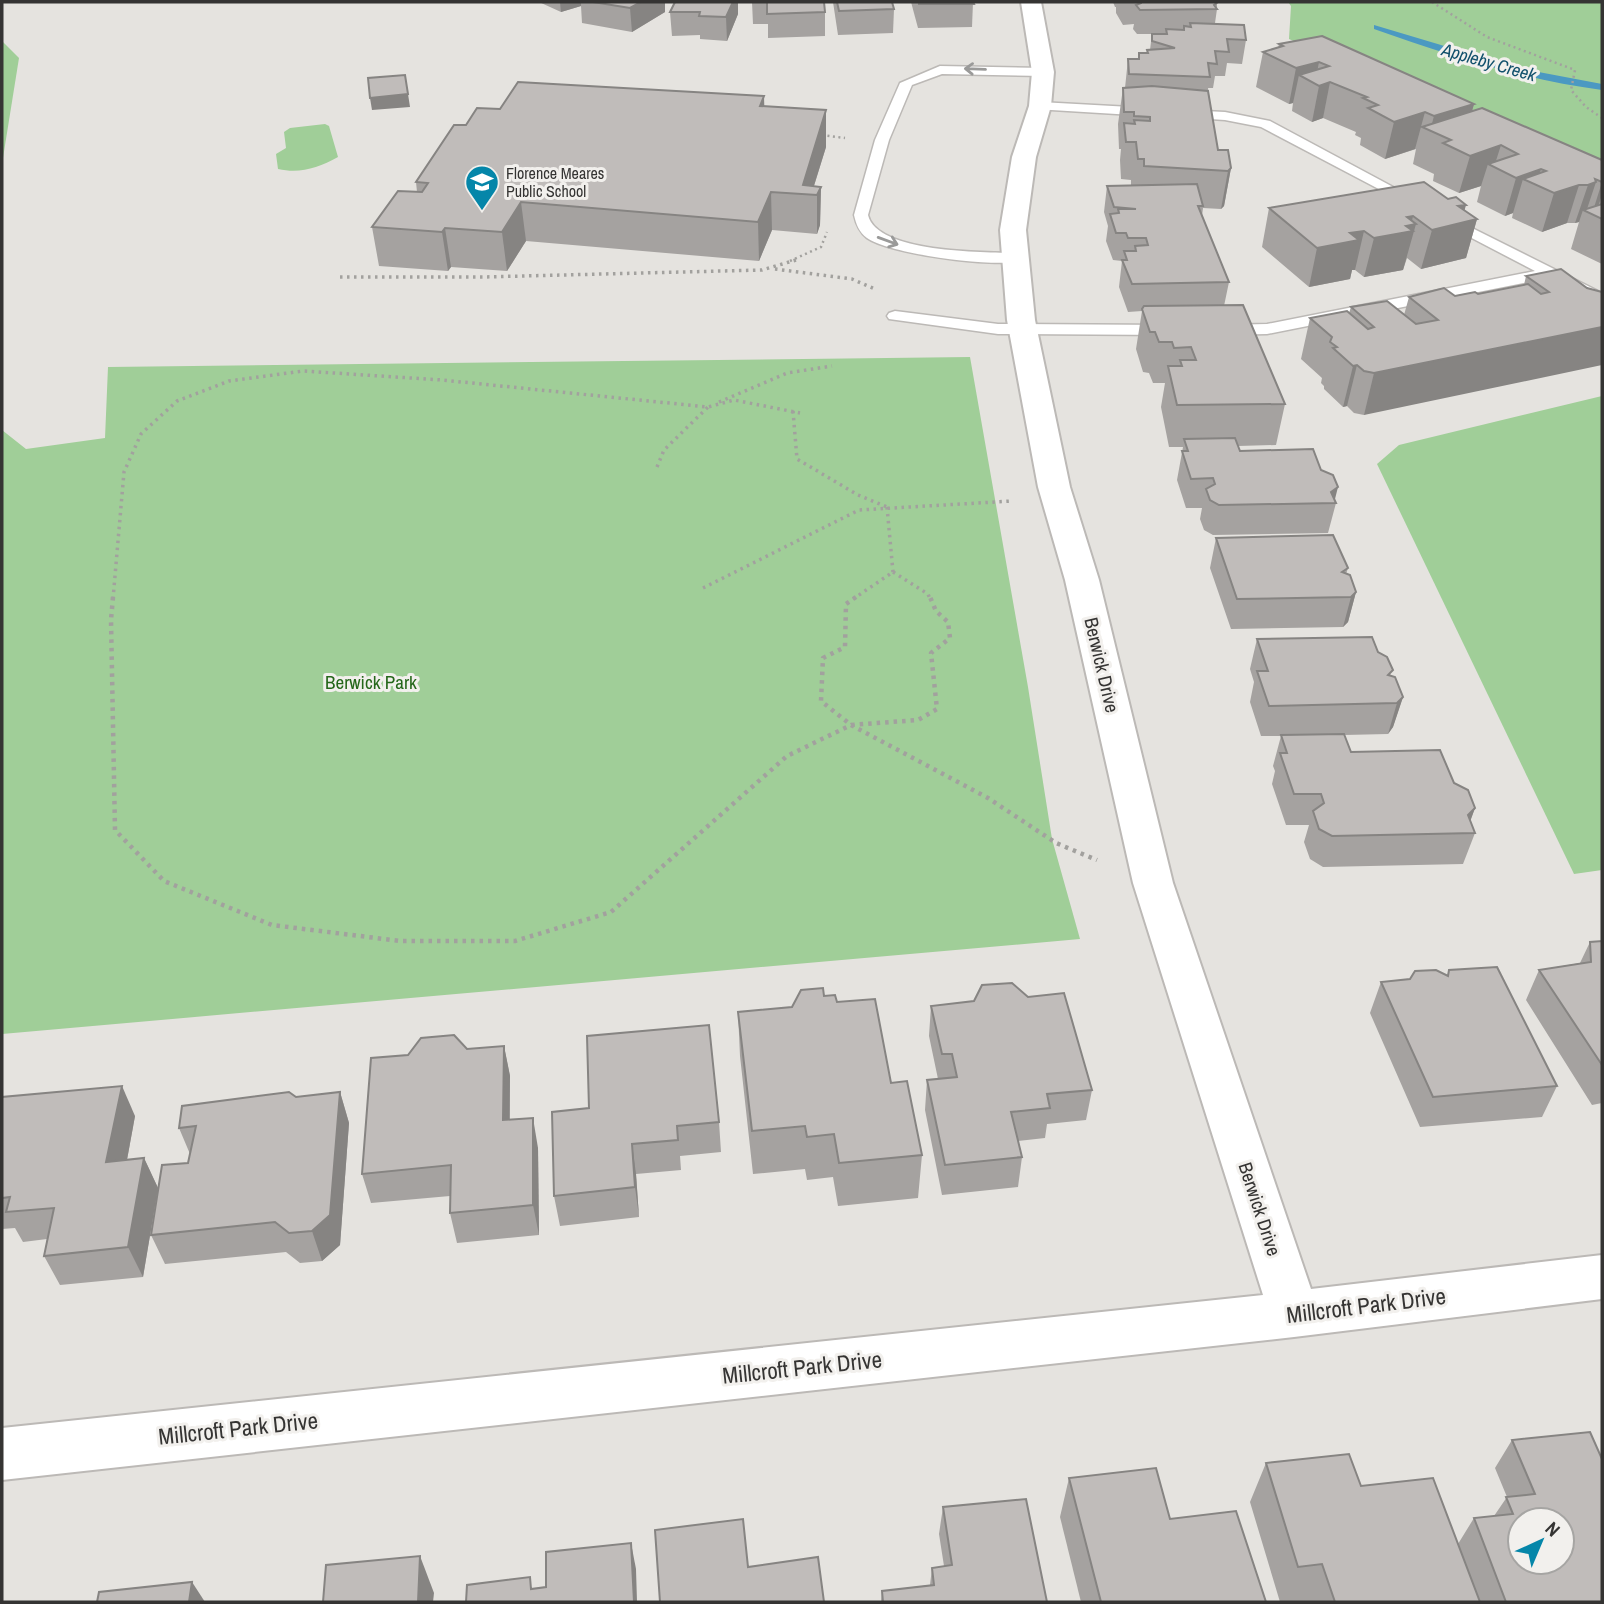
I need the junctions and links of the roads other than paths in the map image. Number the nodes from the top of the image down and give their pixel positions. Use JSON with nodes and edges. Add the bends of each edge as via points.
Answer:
{"nodes":[{"id":1,"x":1031,"y":2,"type":"edge"},
{"id":2,"x":1042,"y":89,"type":"junction"},
{"id":3,"x":1016,"y":258,"type":"junction"},
{"id":4,"x":1549,"y":273,"type":"junction"},
{"id":5,"x":1602,"y":299,"type":"edge"},
{"id":6,"x":894,"y":316,"type":"dead end"},
{"id":7,"x":1023,"y":332,"type":"junction"},
{"id":8,"x":1602,"y":1277,"type":"edge"},
{"id":9,"x":1294,"y":1314,"type":"junction"},
{"id":10,"x":2,"y":1454,"type":"edge"}],
"edges":[{"from":1,"to":2,"type":"street","name":"Berwick Drive"},
{"from":2,"to":3,"type":"street","name":"Berwick Drive","via":[[1024,157],[1013,230]]},
{"from":2,"to":3,"type":"lane","one_way":true,"via":[[952,69],[926,73],[907,83],[882,140],[861,215],[864,227],[895,245]]},
{"from":2,"to":4,"type":"lane","via":[[1265,124]]},
{"from":3,"to":7,"type":"street","name":"Berwick Drive"},
{"from":4,"to":5,"type":"lane"},
{"from":4,"to":7,"type":"lane","via":[[1267,329]]},
{"from":6,"to":7,"type":"lane"},
{"from":7,"to":9,"type":"street","name":"Berwick Drive","via":[[1058,499],[1082,580],[1153,883]]},
{"from":8,"to":9,"type":"street","name":"Millcroft Park Drive"},
{"from":9,"to":10,"type":"street","name":"Millcroft Park Drive"}]}
